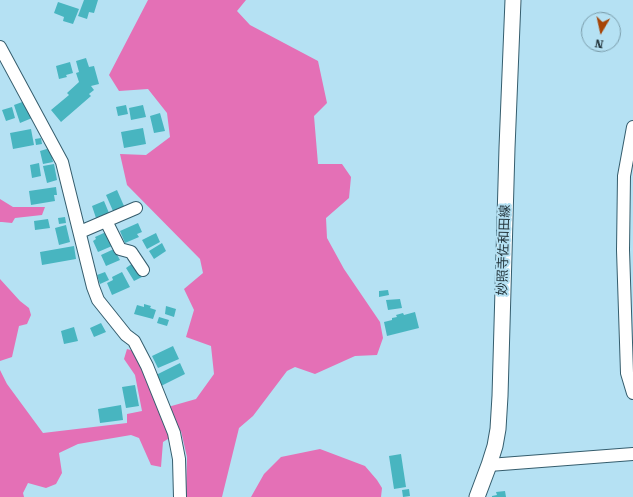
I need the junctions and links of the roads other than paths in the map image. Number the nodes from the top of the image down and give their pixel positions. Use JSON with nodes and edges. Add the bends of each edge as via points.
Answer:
{"nodes":[{"id":1,"x":513,"y":0,"type":"edge"},
{"id":2,"x":0,"y":47,"type":"edge"},
{"id":3,"x":633,"y":127,"type":"edge"},
{"id":4,"x":136,"y":208,"type":"dead end"},
{"id":5,"x":106,"y":221,"type":"junction"},
{"id":6,"x":80,"y":232,"type":"junction"},
{"id":7,"x":142,"y":270,"type":"dead end"},
{"id":8,"x":629,"y":293,"type":"edge"},
{"id":9,"x":633,"y":393,"type":"edge"},
{"id":10,"x":633,"y":454,"type":"edge"},
{"id":11,"x":489,"y":465,"type":"junction"},
{"id":12,"x":180,"y":497,"type":"edge"},
{"id":13,"x":477,"y":497,"type":"edge"}],
"edges":[{"from":1,"to":11,"type":"main road","name":"妙照寺佐和田線","via":[[500,396],[498,429]]},
{"from":2,"to":6,"type":"street","via":[[62,162]]},
{"from":3,"to":8,"type":"street","via":[[624,176],[623,250]]},
{"from":4,"to":5,"type":"street"},
{"from":5,"to":6,"type":"street"},
{"from":5,"to":7,"type":"street","via":[[120,249],[131,252]]},
{"from":6,"to":12,"type":"street","via":[[98,300],[126,335],[134,341],[174,433],[179,459]]},
{"from":8,"to":9,"type":"street","via":[[627,373]]},
{"from":10,"to":11,"type":"street"},
{"from":11,"to":13,"type":"main road","name":"妙照寺佐和田線"}]}
